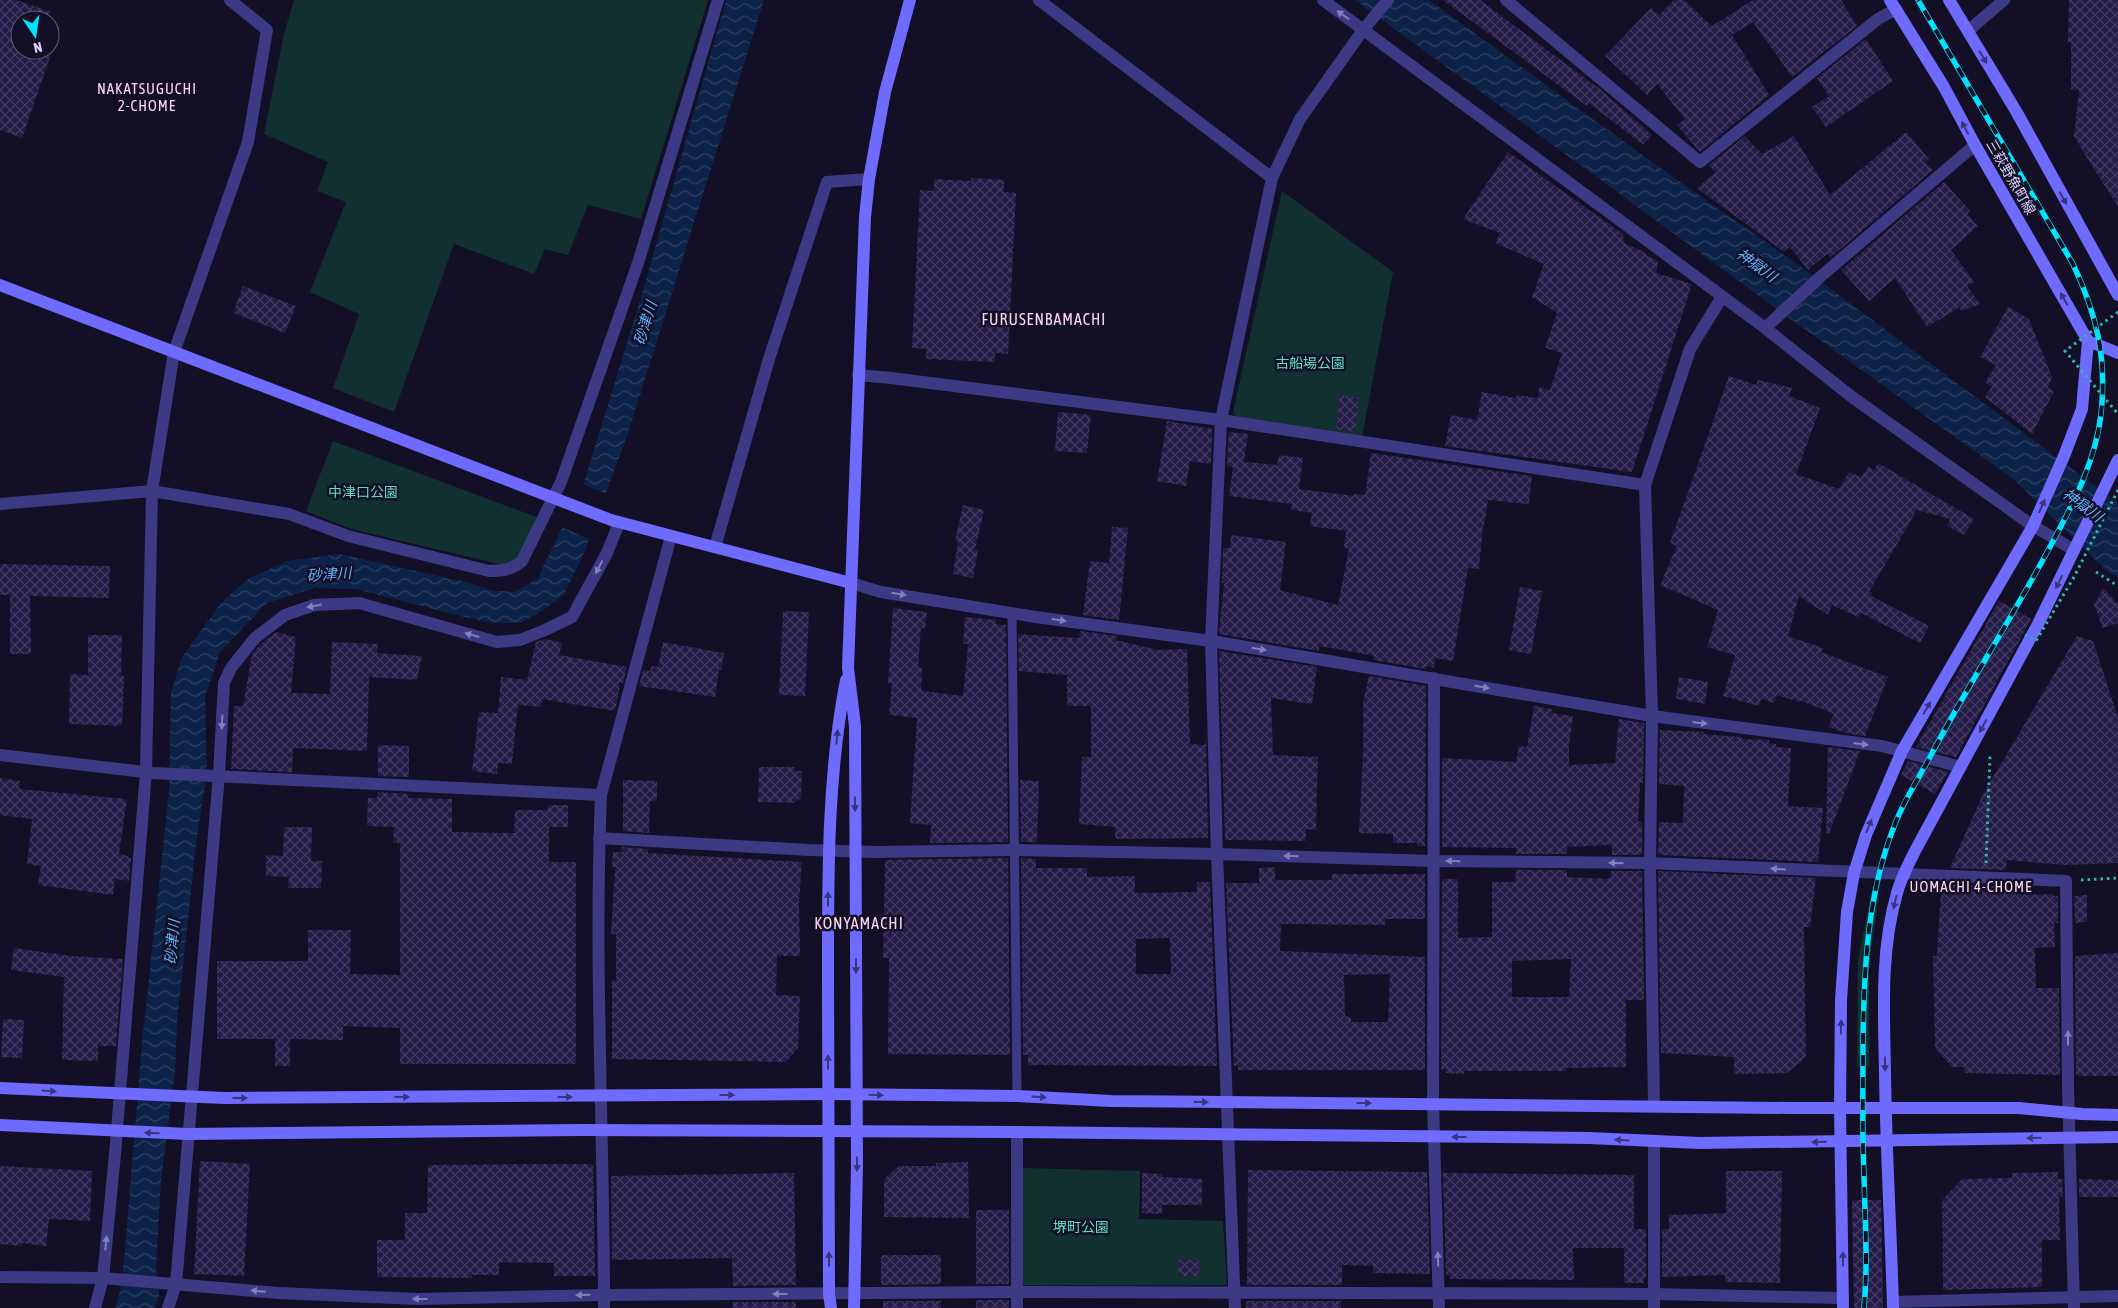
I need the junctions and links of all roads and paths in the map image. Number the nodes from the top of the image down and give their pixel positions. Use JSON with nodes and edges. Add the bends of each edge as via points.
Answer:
{"nodes":[{"id":1,"x":230,"y":0,"type":"edge"},
{"id":2,"x":718,"y":0,"type":"edge"},
{"id":3,"x":910,"y":0,"type":"edge"},
{"id":4,"x":1039,"y":0,"type":"edge"},
{"id":5,"x":1322,"y":0,"type":"edge"},
{"id":6,"x":1388,"y":0,"type":"edge"},
{"id":7,"x":1506,"y":0,"type":"edge"},
{"id":8,"x":1949,"y":0,"type":"edge"},
{"id":9,"x":2004,"y":0,"type":"edge"},
{"id":10,"x":1893,"y":5,"type":"edge"},
{"id":11,"x":1363,"y":30,"type":"junction"},
{"id":12,"x":1968,"y":31,"type":"junction"},
{"id":13,"x":1975,"y":145,"type":"junction"},
{"id":14,"x":1272,"y":178,"type":"junction"},
{"id":15,"x":869,"y":179,"type":"junction"},
{"id":16,"x":0,"y":285,"type":"edge"},
{"id":17,"x":2118,"y":295,"type":"edge"},
{"id":18,"x":1722,"y":297,"type":"junction"},
{"id":19,"x":2118,"y":312,"type":"edge"},
{"id":20,"x":1765,"y":328,"type":"junction"},
{"id":21,"x":2088,"y":341,"type":"junction"},
{"id":22,"x":174,"y":352,"type":"junction"},
{"id":23,"x":2118,"y":353,"type":"edge"},
{"id":24,"x":858,"y":375,"type":"junction"},
{"id":25,"x":2118,"y":414,"type":"edge"},
{"id":26,"x":1221,"y":420,"type":"junction"},
{"id":27,"x":2118,"y":460,"type":"edge"},
{"id":28,"x":1645,"y":485,"type":"junction"},
{"id":29,"x":2118,"y":490,"type":"edge"},
{"id":30,"x":152,"y":491,"type":"junction"},
{"id":31,"x":559,"y":501,"type":"junction"},
{"id":32,"x":0,"y":504,"type":"edge"},
{"id":33,"x":615,"y":522,"type":"junction"},
{"id":34,"x":2033,"y":526,"type":"junction"},
{"id":35,"x":670,"y":536,"type":"junction"},
{"id":36,"x":715,"y":547,"type":"junction"},
{"id":37,"x":2074,"y":550,"type":"junction"},
{"id":38,"x":2096,"y":572,"type":"dead end"},
{"id":39,"x":852,"y":583,"type":"junction"},
{"id":40,"x":2118,"y":585,"type":"edge"},
{"id":41,"x":1012,"y":612,"type":"junction"},
{"id":42,"x":2025,"y":635,"type":"dead end"},
{"id":43,"x":1211,"y":642,"type":"junction"},
{"id":44,"x":848,"y":668,"type":"junction"},
{"id":45,"x":1434,"y":678,"type":"junction"},
{"id":46,"x":1652,"y":716,"type":"junction"},
{"id":47,"x":1902,"y":750,"type":"junction"},
{"id":48,"x":0,"y":755,"type":"edge"},
{"id":49,"x":1990,"y":756,"type":"dead end"},
{"id":50,"x":1961,"y":767,"type":"junction"},
{"id":51,"x":150,"y":772,"type":"junction"},
{"id":52,"x":219,"y":775,"type":"junction"},
{"id":53,"x":601,"y":794,"type":"junction"},
{"id":54,"x":599,"y":838,"type":"junction"},
{"id":55,"x":1015,"y":850,"type":"junction"},
{"id":56,"x":828,"y":851,"type":"junction"},
{"id":57,"x":856,"y":851,"type":"junction"},
{"id":58,"x":1217,"y":854,"type":"junction"},
{"id":59,"x":1433,"y":861,"type":"junction"},
{"id":60,"x":1650,"y":863,"type":"junction"},
{"id":61,"x":1854,"y":873,"type":"junction"},
{"id":62,"x":1903,"y":875,"type":"junction"},
{"id":63,"x":1986,"y":878,"type":"junction"},
{"id":64,"x":2118,"y":878,"type":"edge"},
{"id":65,"x":2066,"y":882,"type":"junction"},
{"id":66,"x":0,"y":1088,"type":"edge"},
{"id":67,"x":828,"y":1094,"type":"junction"},
{"id":68,"x":856,"y":1094,"type":"junction"},
{"id":69,"x":125,"y":1095,"type":"junction"},
{"id":70,"x":600,"y":1096,"type":"junction"},
{"id":71,"x":1017,"y":1096,"type":"junction"},
{"id":72,"x":185,"y":1097,"type":"junction"},
{"id":73,"x":1226,"y":1102,"type":"junction"},
{"id":74,"x":1432,"y":1103,"type":"junction"},
{"id":75,"x":1654,"y":1106,"type":"junction"},
{"id":76,"x":1840,"y":1108,"type":"junction"},
{"id":77,"x":1885,"y":1108,"type":"junction"},
{"id":78,"x":2069,"y":1113,"type":"junction"},
{"id":79,"x":2118,"y":1114,"type":"edge"},
{"id":80,"x":0,"y":1125,"type":"edge"},
{"id":81,"x":600,"y":1131,"type":"junction"},
{"id":82,"x":122,"y":1132,"type":"junction"},
{"id":83,"x":857,"y":1132,"type":"junction"},
{"id":84,"x":1017,"y":1132,"type":"junction"},
{"id":85,"x":828,"y":1133,"type":"junction"},
{"id":86,"x":182,"y":1134,"type":"junction"},
{"id":87,"x":1228,"y":1136,"type":"junction"},
{"id":88,"x":1433,"y":1137,"type":"junction"},
{"id":89,"x":2069,"y":1137,"type":"junction"},
{"id":90,"x":2118,"y":1138,"type":"edge"},
{"id":91,"x":1886,"y":1140,"type":"junction"},
{"id":92,"x":1654,"y":1141,"type":"junction"},
{"id":93,"x":1841,"y":1142,"type":"junction"},
{"id":94,"x":0,"y":1277,"type":"edge"},
{"id":95,"x":103,"y":1278,"type":"junction"},
{"id":96,"x":170,"y":1283,"type":"junction"},
{"id":97,"x":1016,"y":1292,"type":"junction"},
{"id":98,"x":829,"y":1294,"type":"junction"},
{"id":99,"x":856,"y":1294,"type":"junction"},
{"id":100,"x":1235,"y":1294,"type":"junction"},
{"id":101,"x":1439,"y":1294,"type":"junction"},
{"id":102,"x":1654,"y":1294,"type":"junction"},
{"id":103,"x":604,"y":1295,"type":"junction"},
{"id":104,"x":2118,"y":1296,"type":"edge"},
{"id":105,"x":1843,"y":1303,"type":"edge"},
{"id":106,"x":2074,"y":1303,"type":"edge"},
{"id":107,"x":1893,"y":1305,"type":"edge"},
{"id":108,"x":95,"y":1308,"type":"edge"},
{"id":109,"x":168,"y":1308,"type":"edge"},
{"id":110,"x":604,"y":1308,"type":"edge"},
{"id":111,"x":831,"y":1308,"type":"edge"},
{"id":112,"x":854,"y":1308,"type":"edge"},
{"id":113,"x":1017,"y":1308,"type":"edge"},
{"id":114,"x":1235,"y":1308,"type":"edge"},
{"id":115,"x":1439,"y":1308,"type":"edge"},
{"id":116,"x":1654,"y":1308,"type":"edge"}],
"edges":[{"from":1,"to":22,"type":"street","via":[[267,30],[248,142]]},
{"from":2,"to":31,"type":"street","via":[[638,263]]},
{"from":3,"to":15,"type":"street","via":[[885,92]]},
{"from":4,"to":14,"type":"street"},
{"from":11,"to":5,"type":"street","one_way":true},
{"from":6,"to":11,"type":"street"},
{"from":7,"to":10,"type":"street","via":[[1700,162]]},
{"from":8,"to":12,"type":"street"},
{"from":9,"to":12,"type":"street"},
{"from":13,"to":10,"type":"street","name":"三萩野魚町線","one_way":true,"via":[[1944,87]]},
{"from":11,"to":14,"type":"street","via":[[1300,119]]},
{"from":11,"to":18,"type":"street"},
{"from":12,"to":17,"type":"street","one_way":true},
{"from":13,"to":20,"type":"street"},
{"from":21,"to":13,"type":"street","name":"三萩野魚町線","one_way":true},
{"from":14,"to":26,"type":"street"},
{"from":15,"to":24,"type":"street"},
{"from":15,"to":36,"type":"street","via":[[826,182],[769,358]]},
{"from":16,"to":22,"type":"street"},
{"from":18,"to":20,"type":"street"},
{"from":18,"to":28,"type":"street","via":[[1690,349]]},
{"from":19,"to":25,"type":"path","bridge":true,"via":[[2065,351]]},
{"from":20,"to":34,"type":"street","via":[[1852,397]]},
{"from":21,"to":23,"type":"street"},
{"from":34,"to":21,"type":"street","one_way":true,"via":[[2082,409]]},
{"from":22,"to":30,"type":"street"},
{"from":22,"to":31,"type":"street"},
{"from":24,"to":26,"type":"street"},
{"from":24,"to":39,"type":"street"},
{"from":26,"to":28,"type":"street"},
{"from":26,"to":43,"type":"street"},
{"from":27,"to":37,"type":"street"},
{"from":28,"to":46,"type":"street"},
{"from":29,"to":42,"type":"path","bridge":true,"via":[[2074,577],[2036,641]]},
{"from":30,"to":31,"type":"street","via":[[289,514],[348,536],[489,571],[513,568],[522,561]]},
{"from":30,"to":32,"type":"street"},
{"from":30,"to":51,"type":"street"},
{"from":31,"to":33,"type":"street"},
{"from":33,"to":35,"type":"street"},
{"from":33,"to":52,"type":"street","one_way":true,"via":[[607,553],[572,617],[520,640],[496,642],[358,603],[314,605],[284,615],[255,638],[231,668],[224,683]]},
{"from":34,"to":37,"type":"street"},
{"from":47,"to":34,"type":"street","one_way":true},
{"from":35,"to":36,"type":"street"},
{"from":35,"to":53,"type":"street"},
{"from":36,"to":39,"type":"street"},
{"from":37,"to":50,"type":"street","one_way":true},
{"from":38,"to":40,"type":"path"},
{"from":39,"to":41,"type":"street","one_way":true,"via":[[881,592]]},
{"from":39,"to":44,"type":"street"},
{"from":41,"to":43,"type":"street","one_way":true},
{"from":41,"to":55,"type":"lane"},
{"from":43,"to":45,"type":"street","one_way":true},
{"from":43,"to":58,"type":"street"},
{"from":56,"to":44,"type":"street","one_way":true,"via":[[838,721]]},
{"from":44,"to":57,"type":"street","one_way":true,"via":[[855,726]]},
{"from":45,"to":46,"type":"street","one_way":true},
{"from":45,"to":59,"type":"street"},
{"from":46,"to":47,"type":"street","one_way":true},
{"from":46,"to":60,"type":"street"},
{"from":47,"to":50,"type":"street"},
{"from":61,"to":47,"type":"street","one_way":true,"via":[[1866,835]]},
{"from":48,"to":51,"type":"street"},
{"from":49,"to":63,"type":"path"},
{"from":50,"to":62,"type":"street"},
{"from":51,"to":52,"type":"street"},
{"from":51,"to":69,"type":"street"},
{"from":52,"to":53,"type":"street"},
{"from":52,"to":72,"type":"street"},
{"from":53,"to":54,"type":"street"},
{"from":54,"to":56,"type":"street"},
{"from":54,"to":70,"type":"street"},
{"from":55,"to":57,"type":"street"},
{"from":55,"to":58,"type":"street"},
{"from":55,"to":71,"type":"lane"},
{"from":56,"to":57,"type":"street"},
{"from":67,"to":56,"type":"street","one_way":true},
{"from":57,"to":68,"type":"street","one_way":true},
{"from":59,"to":58,"type":"street","one_way":true},
{"from":58,"to":73,"type":"street"},
{"from":60,"to":59,"type":"street","one_way":true},
{"from":59,"to":74,"type":"street"},
{"from":61,"to":60,"type":"street","one_way":true},
{"from":60,"to":75,"type":"street"},
{"from":61,"to":62,"type":"street"},
{"from":76,"to":61,"type":"street","one_way":true,"via":[[1843,953]]},
{"from":62,"to":63,"type":"street"},
{"from":62,"to":77,"type":"street","one_way":true,"via":[[1891,918],[1886,958]]},
{"from":63,"to":65,"type":"street"},
{"from":64,"to":65,"type":"path"},
{"from":78,"to":65,"type":"street","one_way":true},
{"from":66,"to":69,"type":"street","one_way":true},
{"from":67,"to":68,"type":"street"},
{"from":70,"to":67,"type":"street","one_way":true},
{"from":67,"to":85,"type":"street"},
{"from":68,"to":71,"type":"street","one_way":true},
{"from":68,"to":83,"type":"street"},
{"from":69,"to":72,"type":"street"},
{"from":69,"to":82,"type":"street"},
{"from":72,"to":70,"type":"street","one_way":true},
{"from":70,"to":81,"type":"street"},
{"from":71,"to":73,"type":"street","one_way":true},
{"from":72,"to":86,"type":"street"},
{"from":73,"to":74,"type":"street","one_way":true},
{"from":73,"to":87,"type":"street"},
{"from":74,"to":75,"type":"street"},
{"from":74,"to":88,"type":"street"},
{"from":75,"to":76,"type":"street"},
{"from":76,"to":77,"type":"street"},
{"from":76,"to":93,"type":"street"},
{"from":77,"to":78,"type":"street","via":[[2019,1108]]},
{"from":77,"to":91,"type":"street"},
{"from":78,"to":79,"type":"street"},
{"from":78,"to":89,"type":"street"},
{"from":80,"to":82,"type":"street"},
{"from":81,"to":85,"type":"street"},
{"from":81,"to":86,"type":"street"},
{"from":81,"to":103,"type":"street"},
{"from":86,"to":82,"type":"street","one_way":true},
{"from":95,"to":82,"type":"street","one_way":true},
{"from":83,"to":84,"type":"street"},
{"from":83,"to":85,"type":"street"},
{"from":83,"to":99,"type":"street","one_way":true},
{"from":84,"to":87,"type":"street"},
{"from":84,"to":97,"type":"street"},
{"from":98,"to":85,"type":"street","one_way":true},
{"from":86,"to":96,"type":"street"},
{"from":87,"to":88,"type":"street"},
{"from":87,"to":100,"type":"street"},
{"from":92,"to":88,"type":"street","one_way":true},
{"from":101,"to":88,"type":"street","one_way":true},
{"from":89,"to":90,"type":"street"},
{"from":89,"to":91,"type":"street","one_way":true},
{"from":89,"to":106,"type":"street"},
{"from":91,"to":93,"type":"street"},
{"from":91,"to":107,"type":"street"},
{"from":93,"to":92,"type":"street","one_way":true},
{"from":92,"to":102,"type":"street"},
{"from":105,"to":93,"type":"street","one_way":true},
{"from":94,"to":95,"type":"street"},
{"from":95,"to":96,"type":"street"},
{"from":95,"to":108,"type":"street"},
{"from":103,"to":96,"type":"street","one_way":true,"via":[[418,1299],[278,1293]]},
{"from":96,"to":109,"type":"street"},
{"from":97,"to":99,"type":"street"},
{"from":97,"to":100,"type":"street"},
{"from":97,"to":113,"type":"street"},
{"from":98,"to":99,"type":"street"},
{"from":98,"to":103,"type":"street","one_way":true},
{"from":98,"to":111,"type":"street"},
{"from":99,"to":112,"type":"street"},
{"from":100,"to":101,"type":"street"},
{"from":100,"to":114,"type":"street"},
{"from":101,"to":102,"type":"street"},
{"from":101,"to":115,"type":"street"},
{"from":102,"to":105,"type":"street"},
{"from":102,"to":116,"type":"street"},
{"from":103,"to":110,"type":"street"},
{"from":104,"to":106,"type":"street"},
{"from":106,"to":107,"type":"street"}]}
